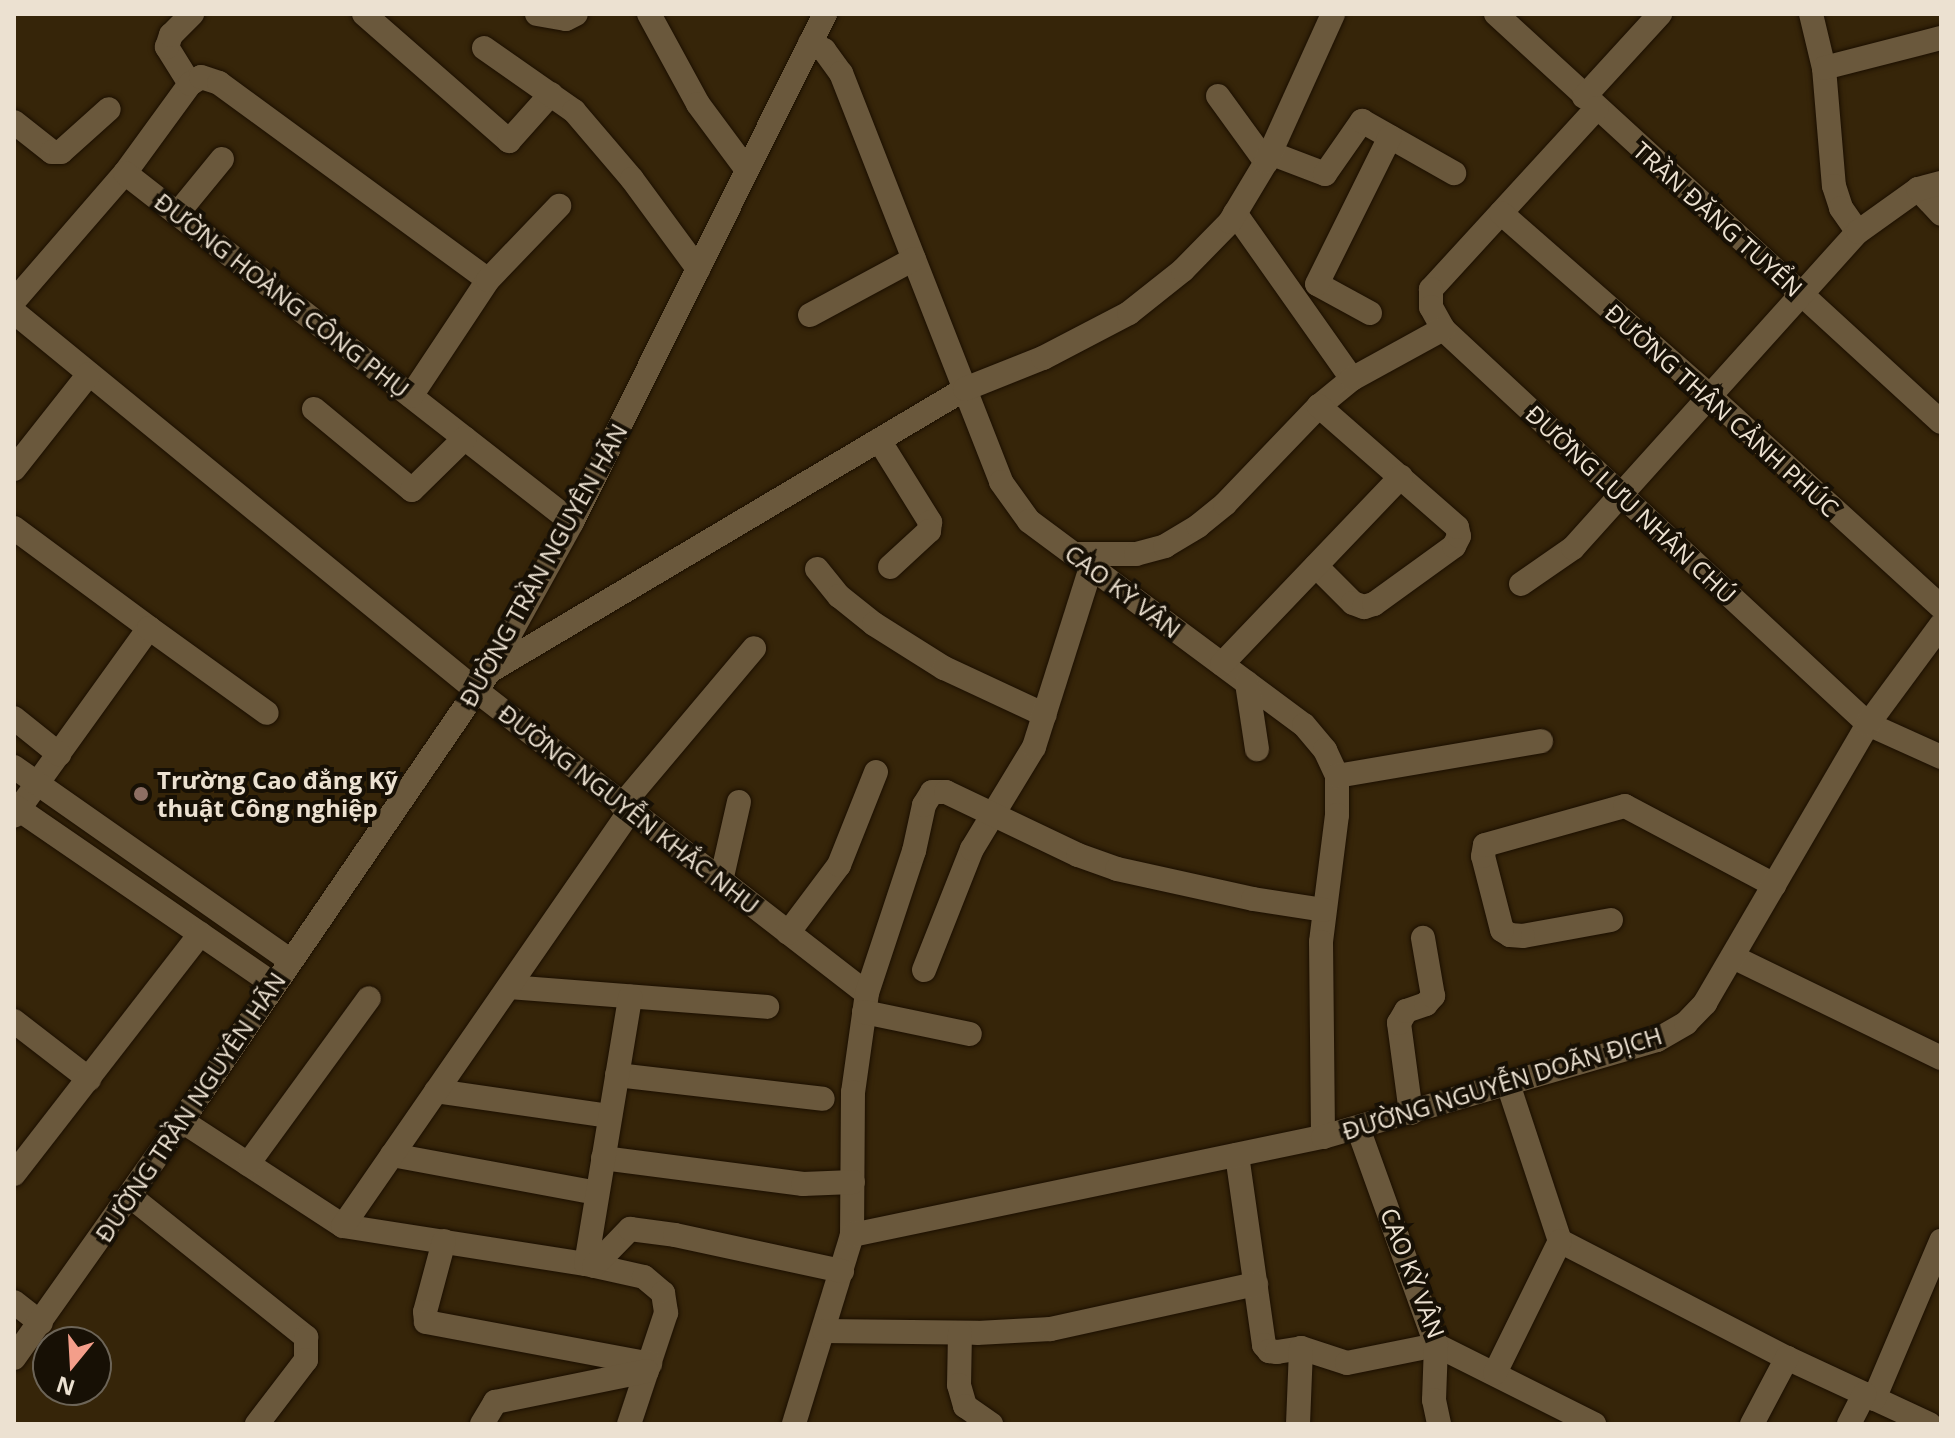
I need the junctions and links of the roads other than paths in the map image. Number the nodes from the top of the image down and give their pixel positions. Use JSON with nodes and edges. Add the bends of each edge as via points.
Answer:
{"nodes":[{"id":1,"x":192,"y":14,"type":"edge"},
{"id":2,"x":364,"y":14,"type":"edge"},
{"id":3,"x":537,"y":14,"type":"edge"},
{"id":4,"x":576,"y":14,"type":"edge"},
{"id":5,"x":649,"y":14,"type":"edge"},
{"id":6,"x":825,"y":14,"type":"edge"},
{"id":7,"x":1333,"y":14,"type":"edge"},
{"id":8,"x":1496,"y":14,"type":"edge"},
{"id":9,"x":1660,"y":14,"type":"edge"},
{"id":10,"x":1811,"y":14,"type":"edge"},
{"id":11,"x":1941,"y":38,"type":"edge"},
{"id":12,"x":810,"y":43,"type":"junction"},
{"id":13,"x":484,"y":48,"type":"dead end"},
{"id":14,"x":1824,"y":68,"type":"junction"},
{"id":15,"x":190,"y":84,"type":"junction"},
{"id":16,"x":551,"y":94,"type":"junction"},
{"id":17,"x":1218,"y":96,"type":"dead end"},
{"id":18,"x":1590,"y":102,"type":"junction"},
{"id":19,"x":109,"y":109,"type":"dead end"},
{"id":20,"x":14,"y":122,"type":"edge"},
{"id":21,"x":1390,"y":137,"type":"junction"},
{"id":22,"x":1268,"y":157,"type":"junction"},
{"id":23,"x":222,"y":159,"type":"dead end"},
{"id":24,"x":747,"y":170,"type":"junction"},
{"id":25,"x":125,"y":173,"type":"junction"},
{"id":26,"x":1454,"y":173,"type":"dead end"},
{"id":27,"x":1930,"y":186,"type":"edge"},
{"id":28,"x":559,"y":206,"type":"dead end"},
{"id":29,"x":1235,"y":213,"type":"junction"},
{"id":30,"x":1501,"y":213,"type":"junction"},
{"id":31,"x":177,"y":214,"type":"junction"},
{"id":32,"x":1941,"y":214,"type":"edge"},
{"id":33,"x":1858,"y":232,"type":"junction"},
{"id":34,"x":914,"y":259,"type":"junction"},
{"id":35,"x":698,"y":269,"type":"junction"},
{"id":36,"x":488,"y":280,"type":"junction"},
{"id":37,"x":1803,"y":296,"type":"junction"},
{"id":38,"x":14,"y":301,"type":"edge"},
{"id":39,"x":14,"y":312,"type":"edge"},
{"id":40,"x":1370,"y":313,"type":"dead end"},
{"id":41,"x":810,"y":315,"type":"dead end"},
{"id":42,"x":1443,"y":329,"type":"junction"},
{"id":43,"x":89,"y":374,"type":"junction"},
{"id":44,"x":1352,"y":379,"type":"junction"},
{"id":45,"x":965,"y":389,"type":"junction"},
{"id":46,"x":411,"y":396,"type":"junction"},
{"id":47,"x":1711,"y":397,"type":"junction"},
{"id":48,"x":1319,"y":406,"type":"junction"},
{"id":49,"x":314,"y":409,"type":"dead end"},
{"id":50,"x":1941,"y":422,"type":"edge"},
{"id":51,"x":465,"y":438,"type":"junction"},
{"id":52,"x":879,"y":440,"type":"junction"},
{"id":53,"x":14,"y":469,"type":"edge"},
{"id":54,"x":1401,"y":477,"type":"junction"},
{"id":55,"x":1622,"y":495,"type":"junction"},
{"id":56,"x":572,"y":522,"type":"junction"},
{"id":57,"x":14,"y":528,"type":"edge"},
{"id":58,"x":1083,"y":561,"type":"junction"},
{"id":59,"x":1316,"y":566,"type":"junction"},
{"id":60,"x":890,"y":567,"type":"dead end"},
{"id":61,"x":817,"y":569,"type":"dead end"},
{"id":62,"x":1521,"y":584,"type":"dead end"},
{"id":63,"x":1941,"y":607,"type":"edge"},
{"id":64,"x":1941,"y":625,"type":"edge"},
{"id":65,"x":149,"y":628,"type":"junction"},
{"id":66,"x":754,"y":648,"type":"dead end"},
{"id":67,"x":1222,"y":664,"type":"junction"},
{"id":68,"x":483,"y":682,"type":"junction"},
{"id":69,"x":1247,"y":683,"type":"junction"},
{"id":70,"x":267,"y":713,"type":"dead end"},
{"id":71,"x":1045,"y":715,"type":"junction"},
{"id":72,"x":14,"y":718,"type":"edge"},
{"id":73,"x":1868,"y":724,"type":"junction"},
{"id":74,"x":1541,"y":741,"type":"dead end"},
{"id":75,"x":1257,"y":749,"type":"dead end"},
{"id":76,"x":59,"y":754,"type":"junction"},
{"id":77,"x":1941,"y":757,"type":"edge"},
{"id":78,"x":14,"y":767,"type":"edge"},
{"id":79,"x":876,"y":772,"type":"dead end"},
{"id":80,"x":1337,"y":776,"type":"junction"},
{"id":81,"x":37,"y":784,"type":"junction"},
{"id":82,"x":739,"y":802,"type":"dead end"},
{"id":83,"x":626,"y":808,"type":"junction"},
{"id":84,"x":16,"y":810,"type":"edge"},
{"id":85,"x":994,"y":813,"type":"junction"},
{"id":86,"x":146,"y":859,"type":"junction"},
{"id":87,"x":721,"y":881,"type":"junction"},
{"id":88,"x":129,"y":885,"type":"junction"},
{"id":89,"x":1774,"y":885,"type":"junction"},
{"id":90,"x":1324,"y":910,"type":"junction"},
{"id":91,"x":1611,"y":920,"type":"dead end"},
{"id":92,"x":788,"y":933,"type":"junction"},
{"id":93,"x":200,"y":934,"type":"junction"},
{"id":94,"x":1423,"y":938,"type":"dead end"},
{"id":95,"x":1733,"y":957,"type":"junction"},
{"id":96,"x":290,"y":960,"type":"junction"},
{"id":97,"x":924,"y":970,"type":"dead end"},
{"id":98,"x":274,"y":985,"type":"junction"},
{"id":99,"x":509,"y":987,"type":"junction"},
{"id":100,"x":630,"y":997,"type":"junction"},
{"id":101,"x":369,"y":998,"type":"dead end"},
{"id":102,"x":866,"y":1002,"type":"junction"},
{"id":103,"x":767,"y":1007,"type":"dead end"},
{"id":104,"x":14,"y":1021,"type":"edge"},
{"id":105,"x":970,"y":1034,"type":"dead end"},
{"id":106,"x":1941,"y":1058,"type":"edge"},
{"id":107,"x":617,"y":1075,"type":"junction"},
{"id":108,"x":89,"y":1079,"type":"junction"},
{"id":109,"x":1508,"y":1084,"type":"junction"},
{"id":110,"x":436,"y":1091,"type":"junction"},
{"id":111,"x":823,"y":1099,"type":"dead end"},
{"id":112,"x":1411,"y":1113,"type":"junction"},
{"id":113,"x":610,"y":1116,"type":"junction"},
{"id":114,"x":182,"y":1121,"type":"junction"},
{"id":115,"x":1358,"y":1128,"type":"junction"},
{"id":116,"x":1323,"y":1137,"type":"junction"},
{"id":117,"x":392,"y":1155,"type":"junction"},
{"id":118,"x":1237,"y":1155,"type":"junction"},
{"id":119,"x":603,"y":1158,"type":"junction"},
{"id":120,"x":248,"y":1164,"type":"junction"},
{"id":121,"x":14,"y":1174,"type":"edge"},
{"id":122,"x":853,"y":1182,"type":"junction"},
{"id":123,"x":597,"y":1193,"type":"junction"},
{"id":124,"x":130,"y":1196,"type":"junction"},
{"id":125,"x":343,"y":1226,"type":"junction"},
{"id":126,"x":852,"y":1235,"type":"junction"},
{"id":127,"x":444,"y":1241,"type":"junction"},
{"id":128,"x":1560,"y":1241,"type":"junction"},
{"id":129,"x":1941,"y":1241,"type":"edge"},
{"id":130,"x":590,"y":1265,"type":"junction"},
{"id":131,"x":842,"y":1271,"type":"junction"},
{"id":132,"x":1935,"y":1273,"type":"edge"},
{"id":133,"x":1256,"y":1284,"type":"junction"},
{"id":134,"x":14,"y":1302,"type":"edge"},
{"id":135,"x":41,"y":1323,"type":"junction"},
{"id":136,"x":824,"y":1331,"type":"junction"},
{"id":137,"x":960,"y":1333,"type":"junction"},
{"id":138,"x":1436,"y":1345,"type":"junction"},
{"id":139,"x":1301,"y":1348,"type":"junction"},
{"id":140,"x":14,"y":1358,"type":"edge"},
{"id":141,"x":1787,"y":1358,"type":"junction"},
{"id":142,"x":648,"y":1368,"type":"junction"},
{"id":143,"x":1495,"y":1373,"type":"junction"},
{"id":144,"x":1869,"y":1396,"type":"junction"},
{"id":145,"x":257,"y":1424,"type":"edge"},
{"id":146,"x":482,"y":1424,"type":"edge"},
{"id":147,"x":629,"y":1424,"type":"edge"},
{"id":148,"x":794,"y":1424,"type":"edge"},
{"id":149,"x":991,"y":1424,"type":"edge"},
{"id":150,"x":1298,"y":1424,"type":"edge"},
{"id":151,"x":1439,"y":1424,"type":"edge"},
{"id":152,"x":1594,"y":1424,"type":"edge"},
{"id":153,"x":1752,"y":1424,"type":"edge"},
{"id":154,"x":1849,"y":1424,"type":"edge"},
{"id":155,"x":1929,"y":1424,"type":"edge"}],
"edges":[{"from":1,"to":15,"type":"street","via":[[171,35],[167,47]]},
{"from":2,"to":16,"type":"street","via":[[509,141]]},
{"from":3,"to":4,"type":"street","via":[[566,19]]},
{"from":5,"to":24,"type":"street","via":[[698,104]]},
{"from":6,"to":12,"type":"street","name":"ĐƯỜNG TRẦN NGUYÊN HÃN"},
{"from":7,"to":22,"type":"street"},
{"from":8,"to":18,"type":"street","name":"TRẦN ĐĂNG TUYỂN"},
{"from":9,"to":18,"type":"street"},
{"from":10,"to":14,"type":"street"},
{"from":11,"to":14,"type":"street"},
{"from":12,"to":24,"type":"street","name":"ĐƯỜNG TRẦN NGUYÊN HÃN"},
{"from":12,"to":34,"type":"street","name":"CAO KỲ VÂN","via":[[824,50],[841,73]]},
{"from":13,"to":16,"type":"street"},
{"from":14,"to":33,"type":"street","via":[[1834,186]]},
{"from":15,"to":25,"type":"street"},
{"from":15,"to":36,"type":"street","via":[[201,77],[219,83]]},
{"from":16,"to":35,"type":"street","via":[[606,147]]},
{"from":17,"to":22,"type":"street"},
{"from":18,"to":30,"type":"street"},
{"from":18,"to":37,"type":"street","name":"TRẦN ĐĂNG TUYỂN"},
{"from":19,"to":20,"type":"street","via":[[61,152],[52,152]]},
{"from":21,"to":22,"type":"street","via":[[1362,121],[1325,174]]},
{"from":21,"to":26,"type":"street"},
{"from":21,"to":40,"type":"street","via":[[1317,284]]},
{"from":22,"to":29,"type":"street"},
{"from":23,"to":31,"type":"street"},
{"from":24,"to":35,"type":"street","name":"ĐƯỜNG TRẦN NGUYÊN HÃN"},
{"from":25,"to":31,"type":"street","name":"ĐƯỜNG HOÀNG CÔNG PHỤ"},
{"from":25,"to":38,"type":"street"},
{"from":27,"to":32,"type":"street"},
{"from":27,"to":33,"type":"street"},
{"from":28,"to":36,"type":"street"},
{"from":29,"to":44,"type":"street"},
{"from":29,"to":45,"type":"street","via":[[1183,270],[1129,313],[1043,358]]},
{"from":30,"to":42,"type":"street","name":"ĐƯỜNG LƯU NHÂN CHÚ","via":[[1431,289],[1431,307]]},
{"from":30,"to":47,"type":"street","name":"ĐƯỜNG THÂN CẢNH PHÚC"},
{"from":31,"to":46,"type":"street","name":"ĐƯỜNG HOÀNG CÔNG PHỤ"},
{"from":33,"to":37,"type":"street"},
{"from":34,"to":41,"type":"street"},
{"from":34,"to":45,"type":"street","name":"CAO KỲ VÂN"},
{"from":35,"to":56,"type":"street","name":"ĐƯỜNG TRẦN NGUYÊN HÃN"},
{"from":36,"to":46,"type":"street"},
{"from":37,"to":47,"type":"street"},
{"from":37,"to":50,"type":"street","name":"TRẦN ĐĂNG TUYỂN"},
{"from":39,"to":43,"type":"street","name":"ĐƯỜNG NGUYỄN KHẮC NHU"},
{"from":42,"to":44,"type":"street"},
{"from":42,"to":55,"type":"street","name":"ĐƯỜNG LƯU NHÂN CHÚ"},
{"from":43,"to":53,"type":"street"},
{"from":43,"to":68,"type":"street","name":"ĐƯỜNG NGUYỄN KHẮC NHU"},
{"from":44,"to":48,"type":"street"},
{"from":45,"to":52,"type":"street"},
{"from":45,"to":58,"type":"street","name":"CAO KỲ VÂN","via":[[1001,482],[1029,521]]},
{"from":46,"to":51,"type":"street","name":"ĐƯỜNG HOÀNG CÔNG PHỤ"},
{"from":47,"to":55,"type":"street"},
{"from":47,"to":63,"type":"street","name":"ĐƯỜNG THÂN CẢNH PHÚC"},
{"from":48,"to":54,"type":"street"},
{"from":48,"to":58,"type":"street","via":[[1225,504],[1176,540],[1136,554]]},
{"from":49,"to":51,"type":"street","via":[[412,490]]},
{"from":51,"to":56,"type":"street","name":"ĐƯỜNG HOÀNG CÔNG PHỤ"},
{"from":52,"to":60,"type":"street","via":[[930,522],[929,531]]},
{"from":52,"to":68,"type":"street"},
{"from":54,"to":59,"type":"street"},
{"from":54,"to":59,"type":"street","via":[[1457,527],[1454,546],[1364,607],[1353,603]]},
{"from":55,"to":62,"type":"street","via":[[1573,548]]},
{"from":55,"to":73,"type":"street","name":"ĐƯỜNG LƯU NHÂN CHÚ"},
{"from":56,"to":68,"type":"street","name":"ĐƯỜNG TRẦN NGUYÊN HÃN"},
{"from":57,"to":65,"type":"street"},
{"from":58,"to":67,"type":"street","name":"CAO KỲ VÂN"},
{"from":58,"to":71,"type":"street"},
{"from":59,"to":67,"type":"street"},
{"from":61,"to":71,"type":"street","via":[[839,596],[874,624],[944,668]]},
{"from":64,"to":73,"type":"street","name":"ĐƯỜNG NGUYỄN DOÃN ĐỊCH"},
{"from":65,"to":70,"type":"street"},
{"from":65,"to":76,"type":"street"},
{"from":66,"to":83,"type":"street"},
{"from":67,"to":69,"type":"street","name":"CAO KỲ VÂN"},
{"from":68,"to":83,"type":"street","name":"ĐƯỜNG NGUYỄN KHẮC NHU"},
{"from":68,"to":96,"type":"street","name":"ĐƯỜNG TRẦN NGUYÊN HÃN"},
{"from":69,"to":75,"type":"street"},
{"from":69,"to":80,"type":"street","name":"CAO KỲ VÂN","via":[[1304,725],[1325,750]]},
{"from":71,"to":85,"type":"street","via":[[1019,776]]},
{"from":72,"to":76,"type":"street"},
{"from":73,"to":77,"type":"street","name":"ĐƯỜNG LƯU NHÂN CHÚ"},
{"from":73,"to":89,"type":"street","name":"ĐƯỜNG NGUYỄN DOÃN ĐỊCH"},
{"from":74,"to":80,"type":"street"},
{"from":76,"to":81,"type":"street"},
{"from":78,"to":81,"type":"street"},
{"from":79,"to":92,"type":"street","via":[[839,865]]},
{"from":80,"to":90,"type":"street","name":"CAO KỲ VÂN"},
{"from":81,"to":84,"type":"street"},
{"from":81,"to":86,"type":"street"},
{"from":82,"to":87,"type":"street"},
{"from":83,"to":87,"type":"street","name":"ĐƯỜNG NGUYỄN KHẮC NHU"},
{"from":83,"to":99,"type":"street"},
{"from":84,"to":88,"type":"street"},
{"from":85,"to":90,"type":"street","via":[[1117,869]]},
{"from":85,"to":97,"type":"street","via":[[955,884]]},
{"from":85,"to":102,"type":"street","via":[[946,792],[932,792]]},
{"from":86,"to":88,"type":"street"},
{"from":86,"to":96,"type":"street"},
{"from":87,"to":92,"type":"street","name":"ĐƯỜNG NGUYỄN KHẮC NHU"},
{"from":88,"to":93,"type":"street"},
{"from":89,"to":91,"type":"street","via":[[1625,806],[1485,845],[1483,856],[1502,930],[1510,935]]},
{"from":89,"to":95,"type":"street","name":"ĐƯỜNG NGUYỄN DOÃN ĐỊCH"},
{"from":90,"to":116,"type":"street","name":"CAO KỲ VÂN","via":[[1319,999]]},
{"from":92,"to":102,"type":"street","name":"ĐƯỜNG NGUYỄN KHẮC NHU"},
{"from":93,"to":98,"type":"street"},
{"from":93,"to":108,"type":"street"},
{"from":94,"to":112,"type":"street","via":[[1433,996],[1406,1011],[1399,1023]]},
{"from":95,"to":106,"type":"street"},
{"from":95,"to":109,"type":"street","name":"ĐƯỜNG NGUYỄN DOÃN ĐỊCH","via":[[1705,1003],[1686,1023],[1657,1040]]},
{"from":96,"to":98,"type":"street","name":"ĐƯỜNG TRẦN NGUYÊN HÃN"},
{"from":98,"to":114,"type":"street","name":"ĐƯỜNG TRẦN NGUYÊN HÃN"},
{"from":99,"to":100,"type":"street"},
{"from":99,"to":110,"type":"street"},
{"from":100,"to":103,"type":"street"},
{"from":100,"to":107,"type":"street"},
{"from":101,"to":120,"type":"street"},
{"from":102,"to":105,"type":"street"},
{"from":102,"to":122,"type":"street","via":[[853,1092]]},
{"from":104,"to":108,"type":"street"},
{"from":107,"to":111,"type":"street"},
{"from":107,"to":113,"type":"street"},
{"from":108,"to":121,"type":"street"},
{"from":109,"to":112,"type":"street","name":"ĐƯỜNG NGUYỄN DOÃN ĐỊCH"},
{"from":109,"to":128,"type":"street"},
{"from":110,"to":113,"type":"street"},
{"from":110,"to":117,"type":"street"},
{"from":112,"to":115,"type":"street","name":"ĐƯỜNG NGUYỄN DOÃN ĐỊCH"},
{"from":113,"to":119,"type":"street"},
{"from":114,"to":120,"type":"street"},
{"from":114,"to":124,"type":"street","name":"ĐƯỜNG TRẦN NGUYÊN HÃN"},
{"from":115,"to":116,"type":"street","name":"ĐƯỜNG NGUYỄN DOÃN ĐỊCH"},
{"from":115,"to":138,"type":"street","name":"CAO KỲ VÂN"},
{"from":116,"to":118,"type":"street","name":"ĐƯỜNG NGUYỄN DOÃN ĐỊCH"},
{"from":117,"to":123,"type":"street"},
{"from":117,"to":125,"type":"street"},
{"from":118,"to":126,"type":"street","name":"ĐƯỜNG NGUYỄN DOÃN ĐỊCH"},
{"from":118,"to":133,"type":"street"},
{"from":119,"to":122,"type":"street","via":[[803,1184]]},
{"from":119,"to":123,"type":"street"},
{"from":120,"to":125,"type":"street"},
{"from":122,"to":126,"type":"street"},
{"from":123,"to":130,"type":"street"},
{"from":124,"to":135,"type":"street","name":"ĐƯỜNG TRẦN NGUYÊN HÃN"},
{"from":124,"to":145,"type":"street","via":[[306,1337],[306,1360]]},
{"from":125,"to":127,"type":"street"},
{"from":126,"to":131,"type":"street"},
{"from":127,"to":130,"type":"street"},
{"from":127,"to":142,"type":"street","via":[[426,1322]]},
{"from":128,"to":141,"type":"street"},
{"from":128,"to":143,"type":"street"},
{"from":129,"to":132,"type":"street"},
{"from":130,"to":131,"type":"street","via":[[630,1229]]},
{"from":130,"to":142,"type":"street","via":[[644,1277],[663,1293],[666,1313]]},
{"from":131,"to":136,"type":"street"},
{"from":132,"to":144,"type":"street"},
{"from":133,"to":137,"type":"street","via":[[1051,1329]]},
{"from":133,"to":139,"type":"street","via":[[1264,1345],[1277,1352]]},
{"from":134,"to":135,"type":"street"},
{"from":135,"to":140,"type":"street","name":"ĐƯỜNG TRẦN NGUYÊN HÃN"},
{"from":136,"to":137,"type":"street"},
{"from":136,"to":148,"type":"street"},
{"from":137,"to":149,"type":"street","via":[[959,1385],[965,1406]]},
{"from":138,"to":139,"type":"street","via":[[1347,1363]]},
{"from":138,"to":143,"type":"street","name":"CAO KỲ VÂN"},
{"from":138,"to":151,"type":"street","via":[[1434,1400]]},
{"from":139,"to":150,"type":"street"},
{"from":141,"to":144,"type":"street"},
{"from":141,"to":153,"type":"street"},
{"from":142,"to":146,"type":"street","via":[[495,1402]]},
{"from":142,"to":147,"type":"street"},
{"from":143,"to":152,"type":"street","name":"CAO KỲ VÂN"},
{"from":144,"to":154,"type":"street"},
{"from":144,"to":155,"type":"street"}]}
